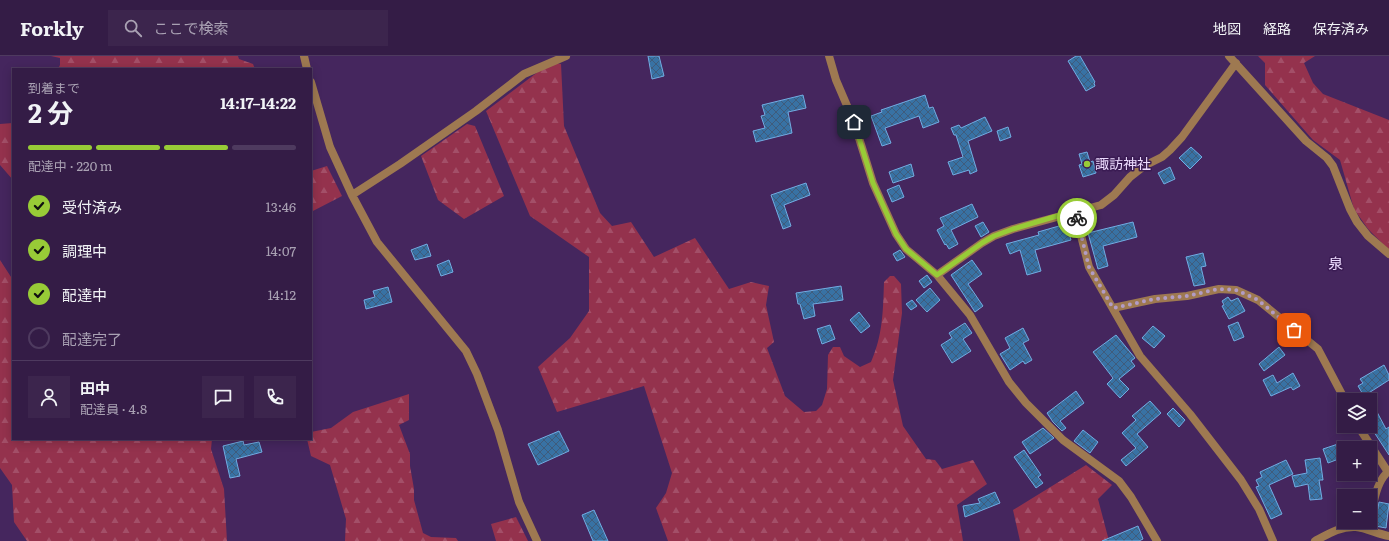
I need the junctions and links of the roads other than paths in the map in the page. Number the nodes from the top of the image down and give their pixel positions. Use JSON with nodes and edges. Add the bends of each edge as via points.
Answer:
{"nodes":[{"id":1,"x":304,"y":56,"type":"edge"},
{"id":2,"x":566,"y":56,"type":"edge"},
{"id":3,"x":829,"y":56,"type":"edge"},
{"id":4,"x":1229,"y":56,"type":"edge"},
{"id":5,"x":1236,"y":63,"type":"junction"},
{"id":6,"x":307,"y":68,"type":"edge"},
{"id":7,"x":312,"y":85,"type":"edge"},
{"id":8,"x":352,"y":195,"type":"junction"},
{"id":9,"x":1075,"y":212,"type":"junction"},
{"id":10,"x":1389,"y":254,"type":"edge"},
{"id":11,"x":937,"y":275,"type":"junction"},
{"id":12,"x":1113,"y":308,"type":"junction"},
{"id":13,"x":1341,"y":393,"type":"edge"},
{"id":14,"x":1363,"y":433,"type":"edge"},
{"id":15,"x":1388,"y":471,"type":"edge"},
{"id":16,"x":1377,"y":494,"type":"edge"},
{"id":17,"x":1342,"y":529,"type":"edge"},
{"id":18,"x":1371,"y":529,"type":"edge"},
{"id":19,"x":1389,"y":536,"type":"edge"},
{"id":20,"x":538,"y":541,"type":"edge"},
{"id":21,"x":1157,"y":541,"type":"edge"},
{"id":22,"x":1273,"y":541,"type":"edge"},
{"id":23,"x":1315,"y":541,"type":"edge"}],
"edges":[{"from":1,"to":6,"type":"street"},
{"from":2,"to":8,"type":"street","via":[[524,74]]},
{"from":3,"to":11,"type":"street","via":[[854,122],[873,183],[896,234],[906,249]]},
{"from":4,"to":5,"type":"street"},
{"from":5,"to":9,"type":"street","via":[[1170,150],[1144,166],[1101,204]]},
{"from":5,"to":10,"type":"street","via":[[1306,141],[1327,158],[1333,166],[1357,222],[1368,236]]},
{"from":7,"to":8,"type":"street","via":[[330,147]]},
{"from":8,"to":20,"type":"street","via":[[377,242],[466,351],[498,430],[519,502]]},
{"from":9,"to":11,"type":"street","via":[[994,236]]},
{"from":9,"to":12,"type":"street","via":[[1089,267]]},
{"from":11,"to":21,"type":"street","via":[[970,315],[1009,382],[1026,403],[1063,440],[1120,481]]},
{"from":12,"to":13,"type":"street","via":[[1218,289],[1236,290],[1258,300],[1318,349]]},
{"from":12,"to":22,"type":"street","via":[[1140,356],[1190,414],[1240,480],[1259,509]]},
{"from":14,"to":15,"type":"street"},
{"from":15,"to":16,"type":"street","via":[[1384,474]]},
{"from":17,"to":23,"type":"street"},
{"from":18,"to":19,"type":"street","via":[[1375,533]]}]}
